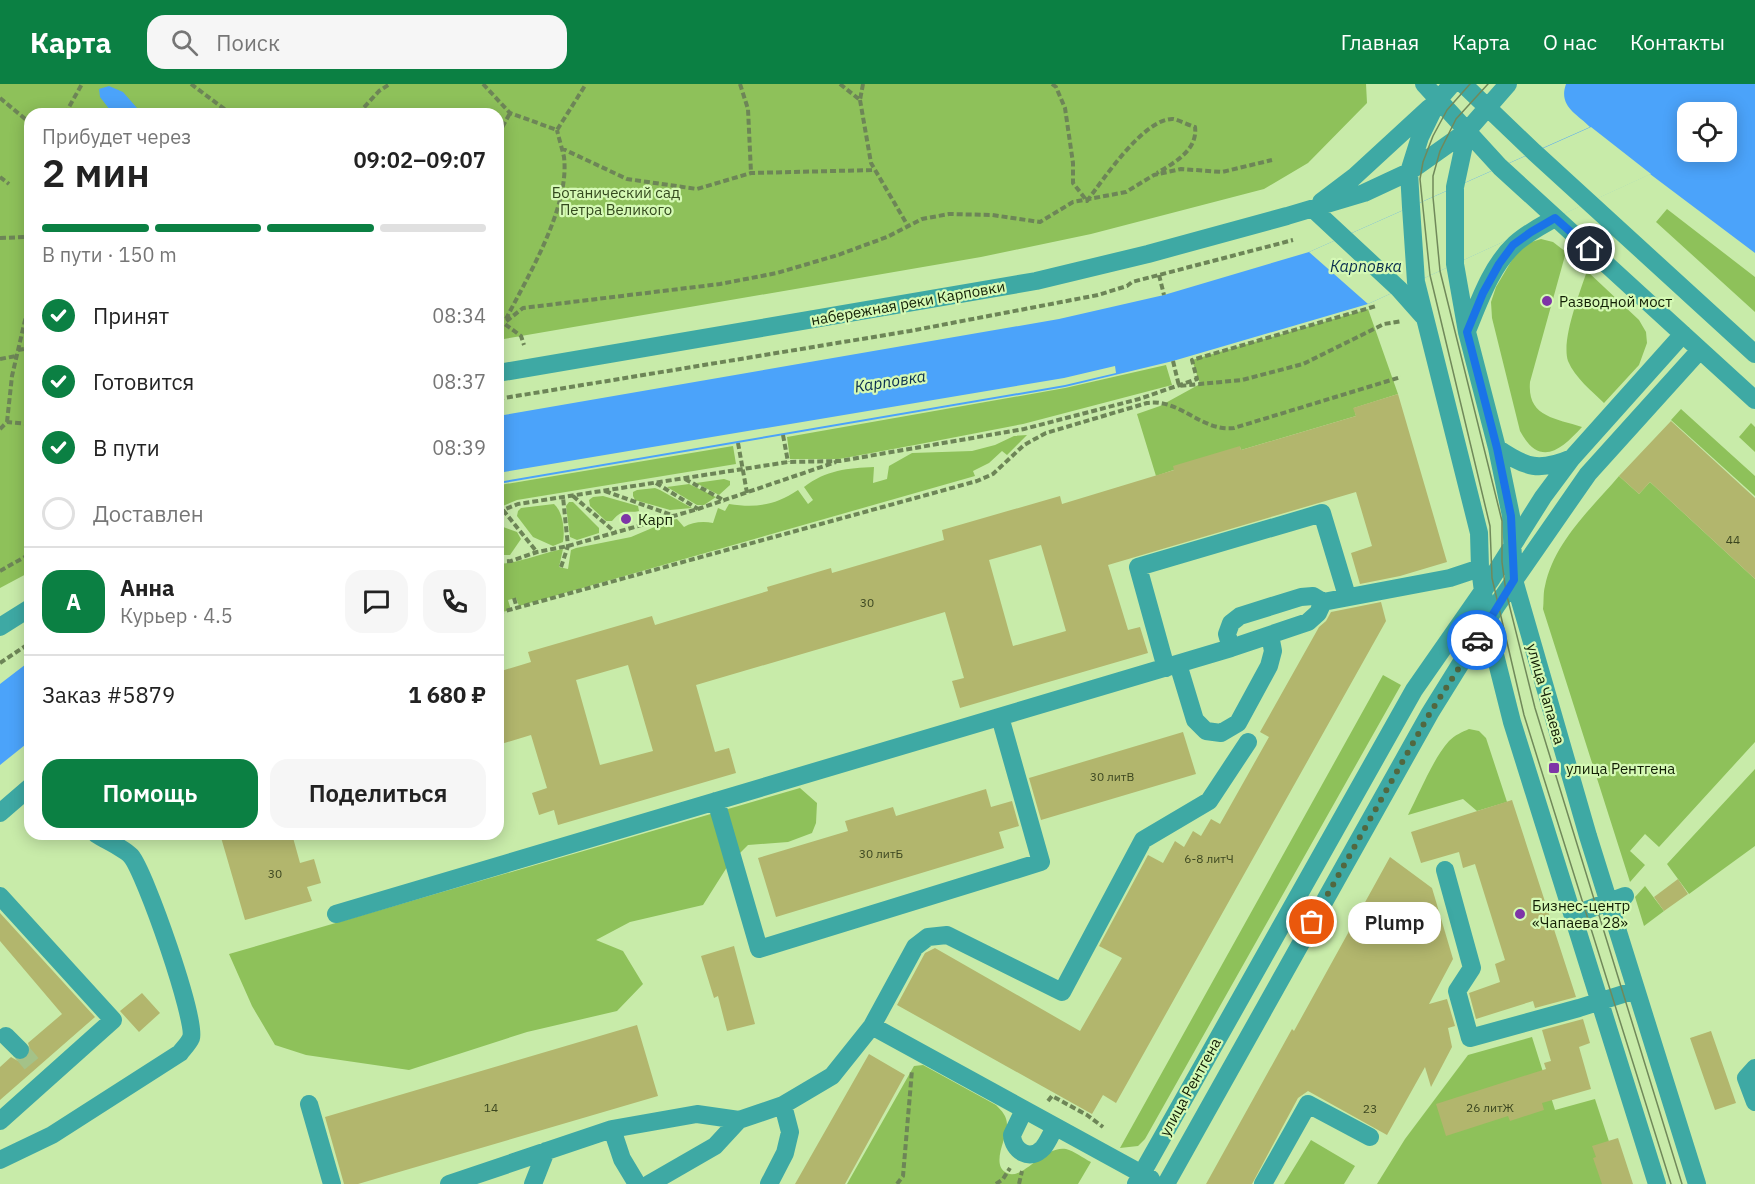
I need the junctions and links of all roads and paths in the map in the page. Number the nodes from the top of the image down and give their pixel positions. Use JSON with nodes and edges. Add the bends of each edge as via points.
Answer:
{"nodes":[{"id":1,"x":82,"y":84,"type":"edge"},
{"id":2,"x":191,"y":84,"type":"edge"},
{"id":3,"x":390,"y":84,"type":"edge"},
{"id":4,"x":483,"y":84,"type":"edge"},
{"id":5,"x":585,"y":84,"type":"edge"},
{"id":6,"x":740,"y":84,"type":"edge"},
{"id":7,"x":840,"y":84,"type":"edge"},
{"id":8,"x":863,"y":84,"type":"edge"},
{"id":9,"x":1052,"y":84,"type":"edge"},
{"id":10,"x":1424,"y":84,"type":"edge"},
{"id":11,"x":1452,"y":84,"type":"edge"},
{"id":12,"x":1463,"y":84,"type":"edge"},
{"id":13,"x":1509,"y":84,"type":"edge"},
{"id":14,"x":0,"y":98,"type":"edge"},
{"id":15,"x":860,"y":100,"type":"junction"},
{"id":16,"x":1438,"y":100,"type":"junction"},
{"id":17,"x":1488,"y":107,"type":"junction"},
{"id":18,"x":68,"y":108,"type":"edge"},
{"id":19,"x":223,"y":108,"type":"edge"},
{"id":20,"x":363,"y":108,"type":"edge"},
{"id":21,"x":510,"y":113,"type":"junction"},
{"id":22,"x":24,"y":118,"type":"edge"},
{"id":23,"x":504,"y":124,"type":"edge"},
{"id":24,"x":557,"y":130,"type":"junction"},
{"id":25,"x":1467,"y":131,"type":"junction"},
{"id":26,"x":561,"y":148,"type":"junction"},
{"id":27,"x":1272,"y":160,"type":"dead end"},
{"id":28,"x":875,"y":170,"type":"junction"},
{"id":29,"x":1409,"y":172,"type":"junction"},
{"id":30,"x":751,"y":173,"type":"junction"},
{"id":31,"x":1154,"y":175,"type":"junction"},
{"id":32,"x":0,"y":177,"type":"edge"},
{"id":33,"x":9,"y":184,"type":"dead end"},
{"id":34,"x":1087,"y":201,"type":"junction"},
{"id":35,"x":1313,"y":209,"type":"junction"},
{"id":36,"x":1555,"y":218,"type":"junction"},
{"id":37,"x":908,"y":226,"type":"junction"},
{"id":38,"x":24,"y":237,"type":"edge"},
{"id":39,"x":0,"y":238,"type":"edge"},
{"id":40,"x":1293,"y":240,"type":"dead end"},
{"id":41,"x":1159,"y":275,"type":"junction"},
{"id":42,"x":1164,"y":295,"type":"dead end"},
{"id":43,"x":1376,"y":306,"type":"dead end"},
{"id":44,"x":1425,"y":318,"type":"junction"},
{"id":45,"x":504,"y":322,"type":"junction"},
{"id":46,"x":24,"y":324,"type":"edge"},
{"id":47,"x":1384,"y":324,"type":"dead end"},
{"id":48,"x":1467,"y":332,"type":"junction"},
{"id":49,"x":1683,"y":334,"type":"junction"},
{"id":50,"x":524,"y":345,"type":"dead end"},
{"id":51,"x":24,"y":349,"type":"edge"},
{"id":52,"x":18,"y":350,"type":"junction"},
{"id":53,"x":1700,"y":350,"type":"junction"},
{"id":54,"x":1755,"y":354,"type":"edge"},
{"id":55,"x":16,"y":356,"type":"junction"},
{"id":56,"x":0,"y":359,"type":"edge"},
{"id":57,"x":1173,"y":361,"type":"dead end"},
{"id":58,"x":504,"y":372,"type":"edge"},
{"id":59,"x":1401,"y":377,"type":"dead end"},
{"id":60,"x":1179,"y":386,"type":"junction"},
{"id":61,"x":504,"y":398,"type":"edge"},
{"id":62,"x":1755,"y":400,"type":"edge"},
{"id":63,"x":7,"y":422,"type":"junction"},
{"id":64,"x":24,"y":423,"type":"edge"},
{"id":65,"x":0,"y":429,"type":"edge"},
{"id":66,"x":783,"y":435,"type":"dead end"},
{"id":67,"x":738,"y":443,"type":"dead end"},
{"id":68,"x":1497,"y":448,"type":"junction"},
{"id":69,"x":1572,"y":458,"type":"junction"},
{"id":70,"x":840,"y":461,"type":"junction"},
{"id":71,"x":788,"y":462,"type":"junction"},
{"id":72,"x":742,"y":470,"type":"junction"},
{"id":73,"x":685,"y":479,"type":"junction"},
{"id":74,"x":655,"y":483,"type":"junction"},
{"id":75,"x":604,"y":491,"type":"junction"},
{"id":76,"x":747,"y":493,"type":"junction"},
{"id":77,"x":572,"y":495,"type":"junction"},
{"id":78,"x":562,"y":497,"type":"junction"},
{"id":79,"x":726,"y":501,"type":"junction"},
{"id":80,"x":698,"y":509,"type":"junction"},
{"id":81,"x":504,"y":510,"type":"edge"},
{"id":82,"x":504,"y":511,"type":"edge"},
{"id":83,"x":674,"y":516,"type":"junction"},
{"id":84,"x":615,"y":533,"type":"junction"},
{"id":85,"x":568,"y":546,"type":"junction"},
{"id":86,"x":1512,"y":546,"type":"junction"},
{"id":87,"x":537,"y":552,"type":"junction"},
{"id":88,"x":24,"y":557,"type":"edge"},
{"id":89,"x":504,"y":562,"type":"edge"},
{"id":90,"x":561,"y":567,"type":"dead end"},
{"id":91,"x":1480,"y":568,"type":"junction"},
{"id":92,"x":0,"y":570,"type":"edge"},
{"id":93,"x":1514,"y":580,"type":"junction"},
{"id":94,"x":1483,"y":591,"type":"junction"},
{"id":95,"x":1347,"y":596,"type":"junction"},
{"id":96,"x":514,"y":598,"type":"dead end"},
{"id":97,"x":1323,"y":602,"type":"junction"},
{"id":98,"x":517,"y":608,"type":"junction"},
{"id":99,"x":504,"y":611,"type":"edge"},
{"id":100,"x":24,"y":612,"type":"edge"},
{"id":101,"x":1487,"y":623,"type":"junction"},
{"id":102,"x":0,"y":627,"type":"edge"},
{"id":103,"x":1270,"y":635,"type":"junction"},
{"id":104,"x":24,"y":647,"type":"edge"},
{"id":105,"x":1231,"y":648,"type":"junction"},
{"id":106,"x":0,"y":663,"type":"edge"},
{"id":107,"x":1172,"y":666,"type":"junction"},
{"id":108,"x":1000,"y":717,"type":"junction"},
{"id":109,"x":1248,"y":742,"type":"dead end"},
{"id":110,"x":24,"y":793,"type":"edge"},
{"id":111,"x":716,"y":801,"type":"junction"},
{"id":112,"x":0,"y":813,"type":"edge"},
{"id":113,"x":106,"y":840,"type":"edge"},
{"id":114,"x":1445,"y":870,"type":"dead end"},
{"id":115,"x":0,"y":896,"type":"edge"},
{"id":116,"x":1616,"y":899,"type":"junction"},
{"id":117,"x":336,"y":914,"type":"dead end"},
{"id":118,"x":1573,"y":915,"type":"junction"},
{"id":119,"x":1247,"y":987,"type":"junction"},
{"id":120,"x":1636,"y":990,"type":"junction"},
{"id":121,"x":1269,"y":999,"type":"junction"},
{"id":122,"x":1600,"y":1001,"type":"junction"},
{"id":123,"x":872,"y":1026,"type":"junction"},
{"id":124,"x":6,"y":1036,"type":"dead end"},
{"id":125,"x":913,"y":1049,"type":"junction"},
{"id":126,"x":20,"y":1050,"type":"tunnel mouth"},
{"id":127,"x":1755,"y":1068,"type":"edge"},
{"id":128,"x":1048,"y":1101,"type":"dead end"},
{"id":129,"x":1755,"y":1102,"type":"edge"},
{"id":130,"x":309,"y":1104,"type":"dead end"},
{"id":131,"x":783,"y":1105,"type":"junction"},
{"id":132,"x":1024,"y":1110,"type":"junction"},
{"id":133,"x":739,"y":1120,"type":"junction"},
{"id":134,"x":0,"y":1121,"type":"edge"},
{"id":135,"x":1055,"y":1126,"type":"junction"},
{"id":136,"x":1102,"y":1127,"type":"dead end"},
{"id":137,"x":612,"y":1129,"type":"junction"},
{"id":138,"x":1370,"y":1137,"type":"dead end"},
{"id":139,"x":546,"y":1151,"type":"junction"},
{"id":140,"x":0,"y":1160,"type":"edge"},
{"id":141,"x":1139,"y":1179,"type":"edge"},
{"id":142,"x":333,"y":1184,"type":"edge"},
{"id":143,"x":449,"y":1184,"type":"edge"},
{"id":144,"x":533,"y":1184,"type":"edge"},
{"id":145,"x":637,"y":1184,"type":"edge"},
{"id":146,"x":649,"y":1184,"type":"edge"},
{"id":147,"x":769,"y":1184,"type":"edge"},
{"id":148,"x":897,"y":1184,"type":"edge"},
{"id":149,"x":1161,"y":1184,"type":"edge"},
{"id":150,"x":1166,"y":1184,"type":"edge"},
{"id":151,"x":1263,"y":1184,"type":"edge"},
{"id":152,"x":1657,"y":1184,"type":"edge"},
{"id":153,"x":1697,"y":1184,"type":"edge"}],
"edges":[{"from":1,"to":18,"type":"path"},
{"from":2,"to":19,"type":"path"},
{"from":3,"to":20,"type":"path"},
{"from":4,"to":21,"type":"path"},
{"from":5,"to":24,"type":"path"},
{"from":6,"to":30,"type":"path","via":[[748,108]]},
{"from":7,"to":15,"type":"path"},
{"from":8,"to":15,"type":"path"},
{"from":9,"to":34,"type":"path","via":[[1065,108],[1073,183]]},
{"from":10,"to":16,"type":"street"},
{"from":11,"to":16,"type":"street"},
{"from":12,"to":17,"type":"street"},
{"from":13,"to":17,"type":"street","name":"набережная реки Карповки"},
{"from":14,"to":22,"type":"path"},
{"from":15,"to":28,"type":"path"},
{"from":16,"to":25,"type":"street"},
{"from":16,"to":29,"type":"street"},
{"from":16,"to":35,"type":"street","name":"набережная реки Карповки"},
{"from":17,"to":25,"type":"street","name":"набережная реки Карповки"},
{"from":17,"to":54,"type":"street"},
{"from":21,"to":23,"type":"path"},
{"from":21,"to":24,"type":"path"},
{"from":24,"to":26,"type":"path"},
{"from":25,"to":29,"type":"street","name":"набережная реки Карповки"},
{"from":25,"to":36,"type":"street"},
{"from":25,"to":48,"type":"street","name":"улица Чапаева","via":[[1455,187],[1455,264]]},
{"from":26,"to":30,"type":"path","via":[[627,178],[696,189]]},
{"from":26,"to":45,"type":"path","via":[[562,181],[554,218]]},
{"from":27,"to":31,"type":"path","via":[[1222,172],[1181,169]]},
{"from":28,"to":30,"type":"path"},
{"from":28,"to":37,"type":"path"},
{"from":29,"to":35,"type":"street","name":"набережная реки Карповки","via":[[1364,193]]},
{"from":29,"to":44,"type":"street","via":[[1416,282]]},
{"from":31,"to":34,"type":"path","via":[[1126,192]]},
{"from":31,"to":34,"type":"path","via":[[1183,157],[1196,136],[1195,127],[1172,119],[1153,125],[1120,158]]},
{"from":32,"to":33,"type":"path"},
{"from":34,"to":37,"type":"path","via":[[1073,202],[1040,222],[950,214]]},
{"from":35,"to":44,"type":"street"},
{"from":35,"to":58,"type":"street","name":"набережная реки Карповки","via":[[1035,280]]},
{"from":36,"to":48,"type":"street","via":[[1513,245],[1483,293]]},
{"from":36,"to":49,"type":"street"},
{"from":37,"to":45,"type":"path","via":[[838,255],[777,273],[720,284],[523,308]]},
{"from":38,"to":39,"type":"path"},
{"from":40,"to":41,"type":"path"},
{"from":41,"to":42,"type":"path"},
{"from":41,"to":61,"type":"path","via":[[1098,295],[910,331]]},
{"from":43,"to":60,"type":"path","via":[[1192,360],[1197,379]]},
{"from":44,"to":91,"type":"street","via":[[1479,533]]},
{"from":45,"to":50,"type":"path","via":[[521,336]]},
{"from":46,"to":52,"type":"path"},
{"from":47,"to":60,"type":"path","via":[[1303,364],[1242,380]]},
{"from":48,"to":68,"type":"street","name":"улица Чапаева"},
{"from":49,"to":53,"type":"street"},
{"from":49,"to":69,"type":"street","name":"улица Рентгена"},
{"from":51,"to":52,"type":"path"},
{"from":52,"to":55,"type":"path"},
{"from":53,"to":62,"type":"street"},
{"from":53,"to":93,"type":"street","name":"улица Рентгена","via":[[1588,474]]},
{"from":55,"to":56,"type":"path"},
{"from":55,"to":63,"type":"path"},
{"from":57,"to":60,"type":"path"},
{"from":59,"to":98,"type":"path","via":[[1221,430],[1169,404],[1147,403],[1040,435],[993,474],[977,481]]},
{"from":60,"to":70,"type":"path","via":[[1024,429]]},
{"from":63,"to":64,"type":"path"},
{"from":63,"to":65,"type":"path"},
{"from":66,"to":71,"type":"path"},
{"from":67,"to":72,"type":"path"},
{"from":68,"to":69,"type":"street","via":[[1518,462],[1537,468],[1555,466]]},
{"from":68,"to":86,"type":"street","name":"улица Чапаева","via":[[1511,516]]},
{"from":69,"to":86,"type":"street","name":"улица Рентгена"},
{"from":70,"to":71,"type":"path"},
{"from":70,"to":76,"type":"path"},
{"from":71,"to":72,"type":"path"},
{"from":72,"to":73,"type":"path"},
{"from":72,"to":76,"type":"path"},
{"from":73,"to":74,"type":"path"},
{"from":73,"to":79,"type":"path"},
{"from":74,"to":75,"type":"path"},
{"from":74,"to":80,"type":"path"},
{"from":75,"to":77,"type":"path"},
{"from":75,"to":83,"type":"path"},
{"from":76,"to":79,"type":"path"},
{"from":77,"to":78,"type":"path"},
{"from":77,"to":84,"type":"path"},
{"from":78,"to":81,"type":"path"},
{"from":78,"to":85,"type":"path"},
{"from":79,"to":80,"type":"path"},
{"from":80,"to":83,"type":"path"},
{"from":82,"to":87,"type":"path"},
{"from":83,"to":84,"type":"path"},
{"from":84,"to":85,"type":"path"},
{"from":85,"to":87,"type":"path"},
{"from":85,"to":90,"type":"path"},
{"from":86,"to":93,"type":"street","name":"улица Чапаева"},
{"from":86,"to":94,"type":"street","name":"улица Рентгена"},
{"from":87,"to":89,"type":"path"},
{"from":88,"to":92,"type":"path"},
{"from":91,"to":94,"type":"street"},
{"from":91,"to":95,"type":"street","via":[[1450,578]]},
{"from":93,"to":101,"type":"street","name":"улица Рентгена"},
{"from":93,"to":116,"type":"street","name":"улица Чапаева","via":[[1547,701]]},
{"from":94,"to":101,"type":"street"},
{"from":94,"to":119,"type":"street","name":"улица Рентгена","via":[[1414,690]]},
{"from":95,"to":97,"type":"street"},
{"from":95,"to":107,"type":"street","via":[[1322,513],[1138,567]]},
{"from":96,"to":98,"type":"path"},
{"from":97,"to":103,"type":"street","via":[[1308,622]]},
{"from":97,"to":105,"type":"street","via":[[1312,596],[1301,597],[1240,616],[1231,623],[1227,634]]},
{"from":98,"to":99,"type":"path"},
{"from":100,"to":102,"type":"street"},
{"from":101,"to":118,"type":"street","via":[[1512,722]]},
{"from":101,"to":121,"type":"street","name":"улица Рентгена","via":[[1430,713]]},
{"from":103,"to":105,"type":"street"},
{"from":103,"to":107,"type":"street","via":[[1274,651],[1269,666],[1238,723],[1221,733],[1206,731],[1195,720]]},
{"from":104,"to":106,"type":"path"},
{"from":105,"to":107,"type":"street"},
{"from":107,"to":108,"type":"street"},
{"from":108,"to":111,"type":"street"},
{"from":108,"to":111,"type":"street","via":[[1041,862],[759,949]]},
{"from":109,"to":123,"type":"street","via":[[1209,801],[1143,840],[1062,992],[946,936],[928,937],[915,948]]},
{"from":110,"to":112,"type":"street"},
{"from":111,"to":117,"type":"street"},
{"from":113,"to":140,"type":"street","via":[[131,856],[152,898],[179,978],[191,1038],[180,1053],[62,1128]]},
{"from":114,"to":122,"type":"street","via":[[1472,968],[1457,991],[1470,1038]]},
{"from":115,"to":134,"type":"street","via":[[113,1020],[41,1074]]},
{"from":116,"to":118,"type":"street"},
{"from":116,"to":120,"type":"street","name":"улица Чапаева"},
{"from":118,"to":122,"type":"street"},
{"from":119,"to":121,"type":"street"},
{"from":119,"to":141,"type":"street","name":"улица Рентгена"},
{"from":120,"to":122,"type":"street"},
{"from":120,"to":153,"type":"street","name":"улица Чапаева"},
{"from":121,"to":150,"type":"street","name":"улица Рентгена"},
{"from":122,"to":152,"type":"street"},
{"from":123,"to":125,"type":"street"},
{"from":123,"to":131,"type":"street","via":[[832,1076]]},
{"from":124,"to":126,"type":"street"},
{"from":125,"to":132,"type":"street"},
{"from":125,"to":148,"type":"path","via":[[903,1176]]},
{"from":127,"to":129,"type":"street","via":[[1746,1078]]},
{"from":128,"to":136,"type":"path","via":[[1052,1096]]},
{"from":130,"to":142,"type":"street"},
{"from":131,"to":133,"type":"street"},
{"from":131,"to":147,"type":"street","via":[[790,1132],[785,1153]]},
{"from":132,"to":135,"type":"street"},
{"from":132,"to":135,"type":"street","via":[[1012,1135],[1020,1152],[1028,1155],[1041,1150]]},
{"from":133,"to":137,"type":"street","via":[[697,1114]]},
{"from":133,"to":146,"type":"street","via":[[715,1146]]},
{"from":135,"to":141,"type":"street"},
{"from":137,"to":139,"type":"street"},
{"from":137,"to":145,"type":"street","via":[[622,1159]]},
{"from":138,"to":151,"type":"street","via":[[1308,1104]]},
{"from":139,"to":143,"type":"street"},
{"from":139,"to":144,"type":"street"},
{"from":141,"to":149,"type":"street"}]}
